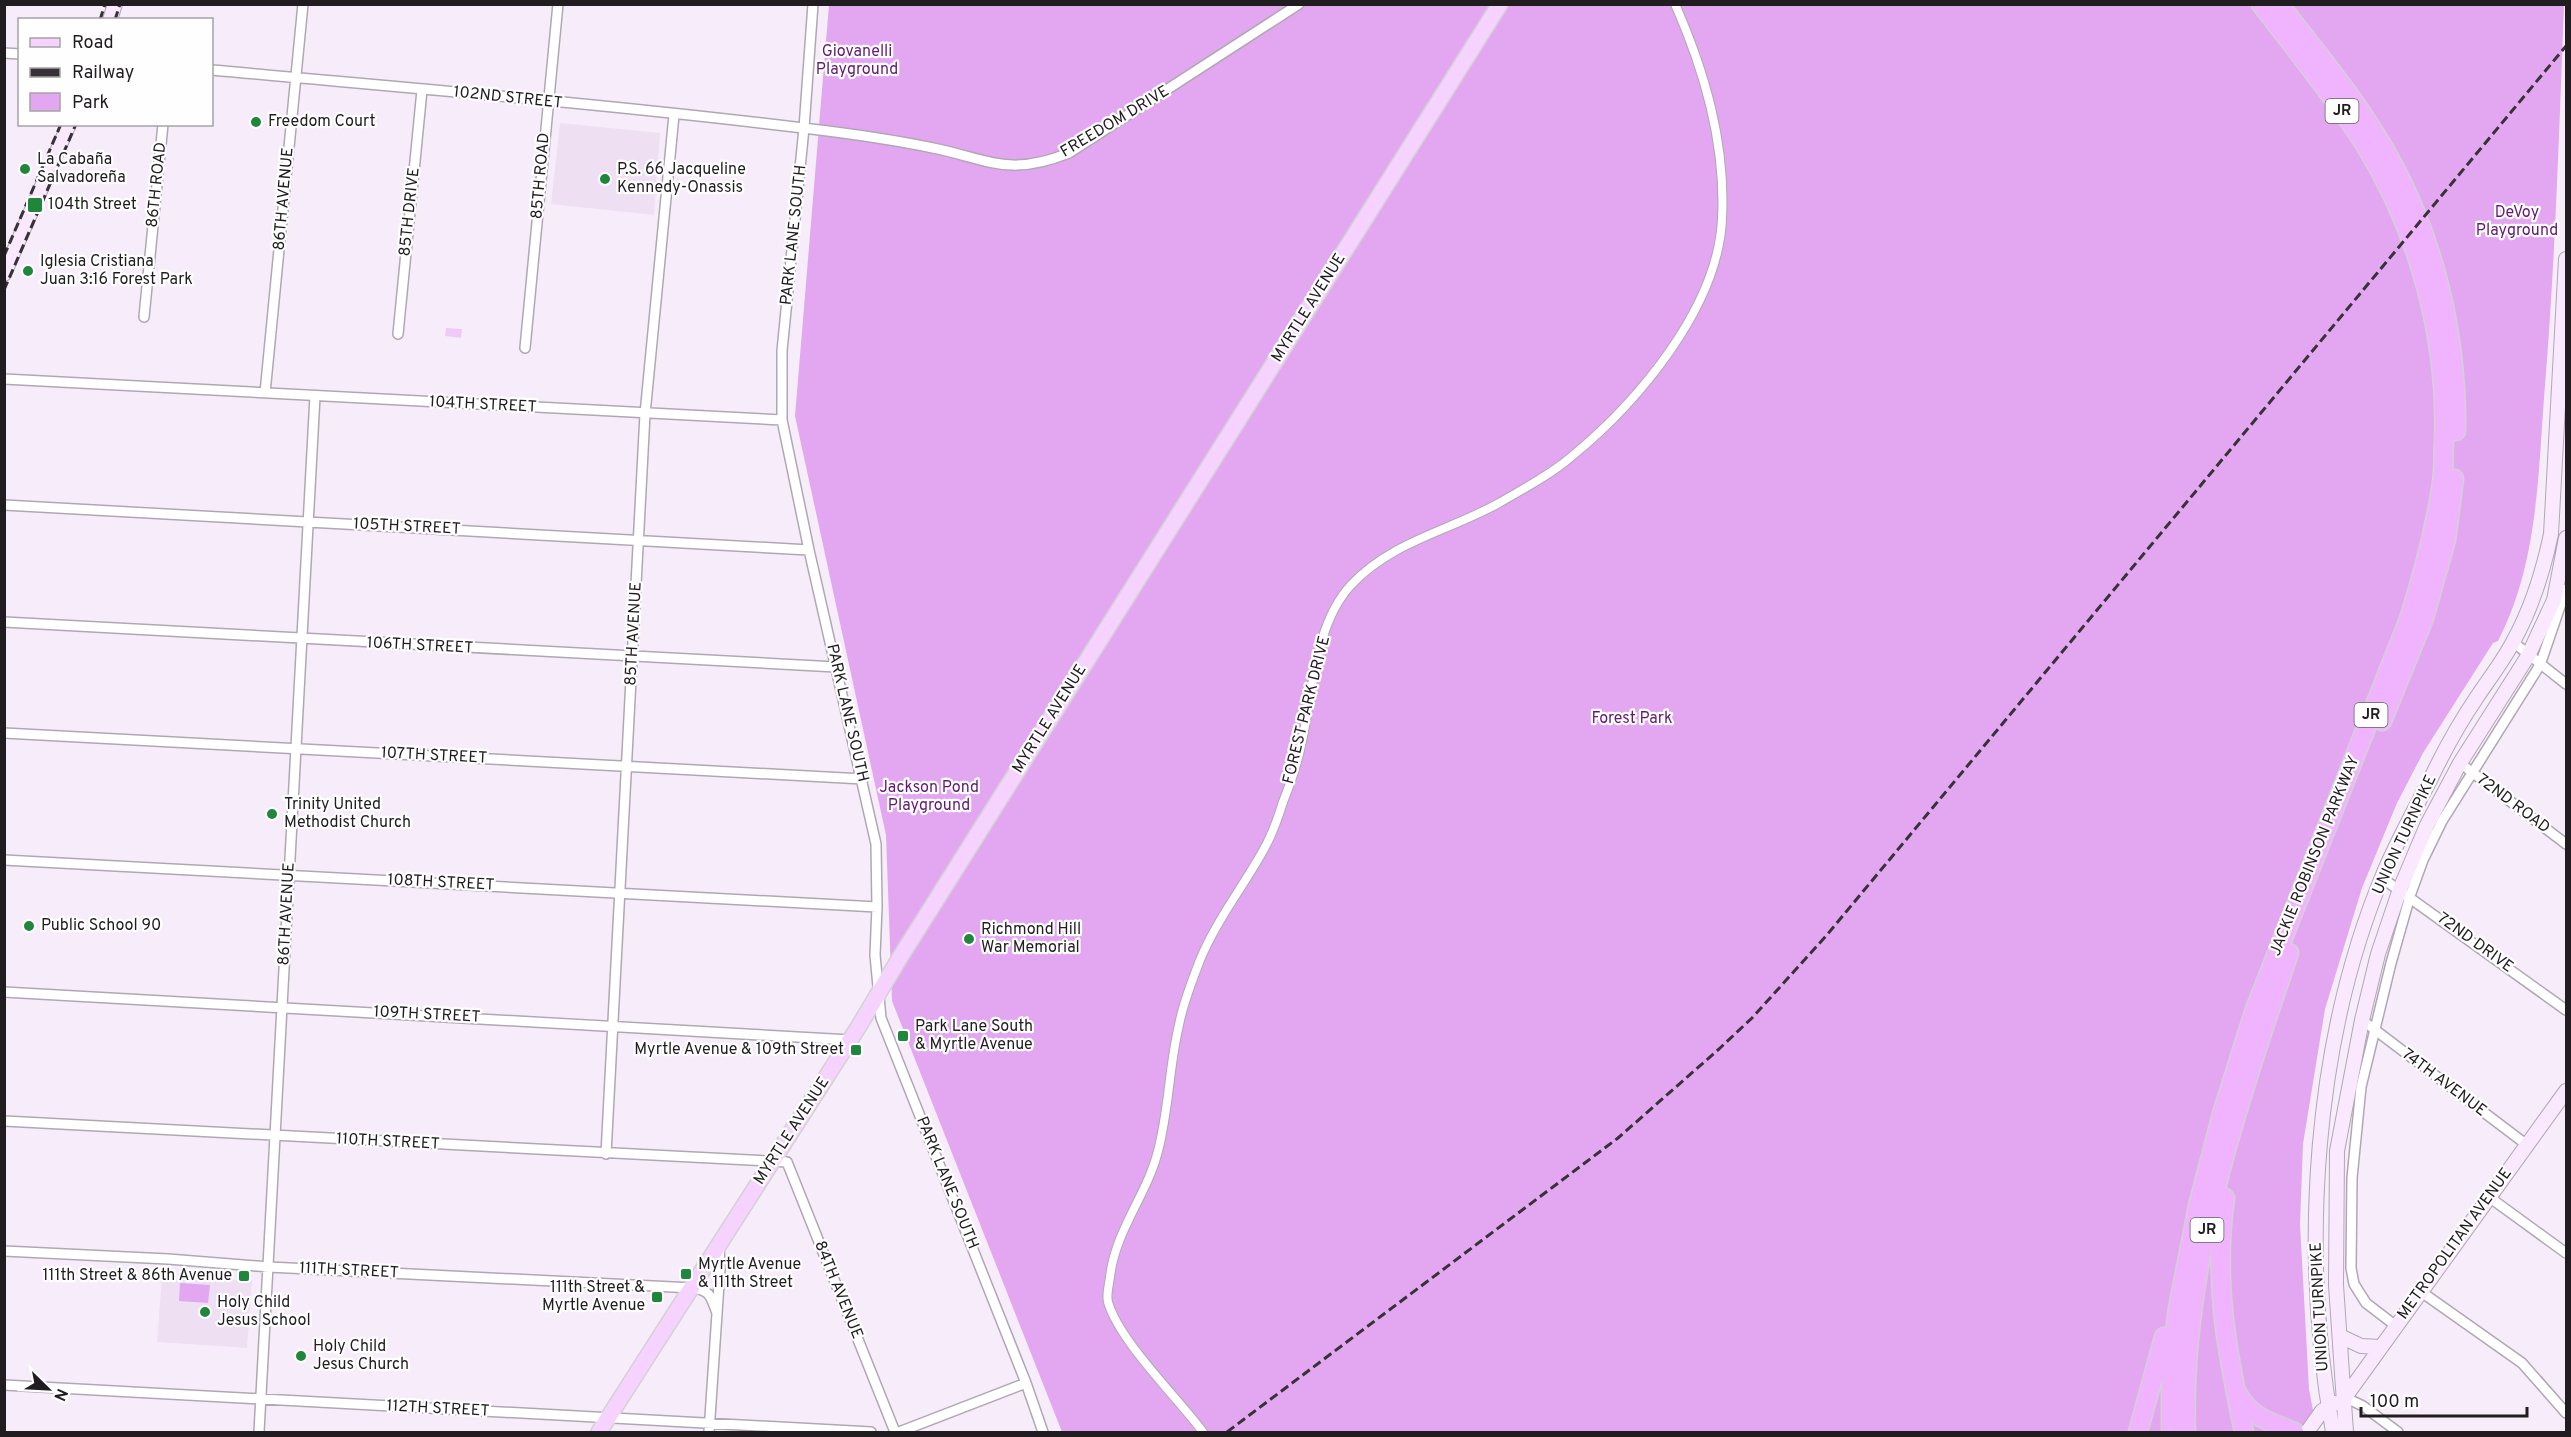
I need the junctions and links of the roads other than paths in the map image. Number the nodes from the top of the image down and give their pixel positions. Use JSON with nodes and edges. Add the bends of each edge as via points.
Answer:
{"nodes":[{"id":1,"x":303,"y":4,"type":"edge"},
{"id":2,"x":558,"y":4,"type":"edge"},
{"id":3,"x":813,"y":4,"type":"edge"},
{"id":4,"x":1299,"y":4,"type":"edge"},
{"id":5,"x":1500,"y":4,"type":"edge"},
{"id":6,"x":1676,"y":4,"type":"edge"},
{"id":7,"x":2261,"y":4,"type":"edge"},
{"id":8,"x":2279,"y":4,"type":"edge"},
{"id":9,"x":213,"y":70,"type":"edge"},
{"id":10,"x":295,"y":78,"type":"junction"},
{"id":11,"x":422,"y":90,"type":"junction"},
{"id":12,"x":548,"y":102,"type":"junction"},
{"id":13,"x":674,"y":115,"type":"junction"},
{"id":14,"x":68,"y":126,"type":"edge"},
{"id":15,"x":163,"y":126,"type":"edge"},
{"id":16,"x":804,"y":128,"type":"junction"},
{"id":17,"x":2566,"y":259,"type":"edge"},
{"id":18,"x":4,"y":274,"type":"edge"},
{"id":19,"x":2566,"y":280,"type":"edge"},
{"id":20,"x":144,"y":317,"type":"dead end"},
{"id":21,"x":398,"y":334,"type":"dead end"},
{"id":22,"x":525,"y":348,"type":"dead end"},
{"id":23,"x":4,"y":378,"type":"edge"},
{"id":24,"x":265,"y":393,"type":"junction"},
{"id":25,"x":315,"y":396,"type":"junction"},
{"id":26,"x":645,"y":414,"type":"junction"},
{"id":27,"x":782,"y":420,"type":"junction"},
{"id":28,"x":4,"y":505,"type":"edge"},
{"id":29,"x":309,"y":522,"type":"junction"},
{"id":30,"x":2566,"y":538,"type":"edge"},
{"id":31,"x":639,"y":540,"type":"junction"},
{"id":32,"x":809,"y":550,"type":"junction"},
{"id":33,"x":2566,"y":589,"type":"edge"},
{"id":34,"x":4,"y":622,"type":"edge"},
{"id":35,"x":302,"y":639,"type":"junction"},
{"id":36,"x":2513,"y":642,"type":"junction"},
{"id":37,"x":2528,"y":656,"type":"junction"},
{"id":38,"x":633,"y":657,"type":"junction"},
{"id":39,"x":2540,"y":665,"type":"junction"},
{"id":40,"x":836,"y":666,"type":"junction"},
{"id":41,"x":2566,"y":684,"type":"edge"},
{"id":42,"x":4,"y":733,"type":"edge"},
{"id":43,"x":296,"y":748,"type":"junction"},
{"id":44,"x":2460,"y":763,"type":"junction"},
{"id":45,"x":627,"y":766,"type":"junction"},
{"id":46,"x":2472,"y":773,"type":"junction"},
{"id":47,"x":863,"y":780,"type":"junction"},
{"id":48,"x":2566,"y":844,"type":"edge"},
{"id":49,"x":4,"y":860,"type":"edge"},
{"id":50,"x":289,"y":875,"type":"junction"},
{"id":51,"x":2382,"y":878,"type":"junction"},
{"id":52,"x":2405,"y":892,"type":"junction"},
{"id":53,"x":619,"y":893,"type":"junction"},
{"id":54,"x":877,"y":908,"type":"junction"},
{"id":55,"x":4,"y":992,"type":"edge"},
{"id":56,"x":878,"y":994,"type":"junction"},
{"id":57,"x":281,"y":1007,"type":"junction"},
{"id":58,"x":2566,"y":1010,"type":"edge"},
{"id":59,"x":2361,"y":1020,"type":"junction"},
{"id":60,"x":613,"y":1025,"type":"junction"},
{"id":61,"x":2375,"y":1030,"type":"junction"},
{"id":62,"x":2262,"y":1032,"type":"junction"},
{"id":63,"x":850,"y":1040,"type":"junction"},
{"id":64,"x":2566,"y":1091,"type":"edge"},
{"id":65,"x":4,"y":1120,"type":"edge"},
{"id":66,"x":275,"y":1136,"type":"junction"},
{"id":67,"x":2527,"y":1145,"type":"junction"},
{"id":68,"x":606,"y":1154,"type":"junction"},
{"id":69,"x":771,"y":1163,"type":"junction"},
{"id":70,"x":2489,"y":1197,"type":"junction"},
{"id":71,"x":719,"y":1246,"type":"junction"},
{"id":72,"x":4,"y":1251,"type":"edge"},
{"id":73,"x":2566,"y":1253,"type":"edge"},
{"id":74,"x":268,"y":1267,"type":"junction"},
{"id":75,"x":2183,"y":1279,"type":"junction"},
{"id":76,"x":693,"y":1288,"type":"junction"},
{"id":77,"x":2420,"y":1292,"type":"junction"},
{"id":78,"x":717,"y":1313,"type":"junction"},
{"id":79,"x":2396,"y":1326,"type":"junction"},
{"id":80,"x":2340,"y":1336,"type":"junction"},
{"id":81,"x":2381,"y":1347,"type":"junction"},
{"id":82,"x":1026,"y":1383,"type":"junction"},
{"id":83,"x":2234,"y":1383,"type":"junction"},
{"id":84,"x":4,"y":1385,"type":"edge"},
{"id":85,"x":2344,"y":1397,"type":"junction"},
{"id":86,"x":261,"y":1400,"type":"junction"},
{"id":87,"x":2328,"y":1407,"type":"junction"},
{"id":88,"x":2566,"y":1413,"type":"edge"},
{"id":89,"x":608,"y":1419,"type":"junction"},
{"id":90,"x":709,"y":1429,"type":"edge"},
{"id":91,"x":259,"y":1432,"type":"edge"},
{"id":92,"x":599,"y":1432,"type":"edge"},
{"id":93,"x":871,"y":1432,"type":"edge"},
{"id":94,"x":897,"y":1432,"type":"edge"},
{"id":95,"x":1043,"y":1432,"type":"edge"},
{"id":96,"x":1203,"y":1432,"type":"edge"},
{"id":97,"x":2138,"y":1432,"type":"edge"},
{"id":98,"x":2171,"y":1432,"type":"edge"},
{"id":99,"x":2186,"y":1432,"type":"edge"},
{"id":100,"x":2244,"y":1432,"type":"edge"},
{"id":101,"x":2294,"y":1432,"type":"edge"},
{"id":102,"x":2307,"y":1432,"type":"edge"},
{"id":103,"x":2333,"y":1432,"type":"edge"},
{"id":104,"x":2346,"y":1432,"type":"edge"},
{"id":105,"x":2398,"y":1432,"type":"edge"}],
"edges":[{"from":1,"to":10,"type":"street","name":"86TH AVENUE"},
{"from":2,"to":12,"type":"street","name":"85TH ROAD"},
{"from":3,"to":16,"type":"street","name":"PARK LANE SOUTH"},
{"from":4,"to":16,"type":"street","name":"FREEDOM DRIVE","via":[[1069,153],[1047,162],[1019,167],[997,165],[932,148]]},
{"from":5,"to":56,"type":"main road","name":"MYRTLE AVENUE"},
{"from":6,"to":96,"type":"street","name":"FOREST PARK DRIVE","via":[[1695,50],[1716,124],[1722,221],[1702,296],[1654,374],[1622,411],[1569,460],[1495,505],[1416,539],[1381,559],[1349,587],[1331,617],[1321,647],[1299,753],[1284,802],[1265,847],[1201,957],[1179,1021],[1158,1150],[1111,1263],[1107,1300],[1124,1334]]},
{"from":7,"to":75,"type":"highway","name":"JACKIE ROBINSON PARKWAY","number":"JR","via":[[2364,144],[2406,227],[2437,337],[2445,425],[2442,481],[2425,569],[2409,620],[2255,1009],[2210,1157]]},
{"from":8,"to":62,"type":"highway","name":"JACKIE ROBINSON PARKWAY","number":"JR","via":[[2355,105],[2406,190],[2435,271],[2451,338],[2457,385],[2455,468],[2446,540],[2424,618],[2305,907]]},
{"from":9,"to":10,"type":"street","name":"102ND STREET"},
{"from":10,"to":11,"type":"street","name":"102ND STREET"},
{"from":10,"to":24,"type":"street","name":"86TH AVENUE"},
{"from":11,"to":12,"type":"street","name":"102ND STREET"},
{"from":11,"to":21,"type":"street","name":"85TH DRIVE"},
{"from":12,"to":13,"type":"street","name":"102ND STREET"},
{"from":12,"to":22,"type":"street","name":"85TH ROAD"},
{"from":13,"to":16,"type":"street","name":"102ND STREET"},
{"from":13,"to":26,"type":"street","name":"85TH AVENUE"},
{"from":14,"to":18,"type":"main road"},
{"from":15,"to":20,"type":"street","name":"86TH ROAD"},
{"from":16,"to":27,"type":"street","name":"PARK LANE SOUTH","via":[[782,351]]},
{"from":17,"to":19,"type":"main road","name":"UNION TURNPIKE"},
{"from":19,"to":36,"type":"main road","name":"UNION TURNPIKE","via":[[2551,534],[2542,573]]},
{"from":23,"to":24,"type":"street","name":"104TH STREET"},
{"from":24,"to":25,"type":"street","name":"104TH STREET"},
{"from":25,"to":26,"type":"street","name":"104TH STREET"},
{"from":25,"to":29,"type":"street","name":"86TH AVENUE"},
{"from":26,"to":27,"type":"street","name":"104TH STREET"},
{"from":26,"to":31,"type":"street","name":"85TH AVENUE"},
{"from":27,"to":32,"type":"street","name":"PARK LANE SOUTH"},
{"from":28,"to":29,"type":"street","name":"105TH STREET"},
{"from":29,"to":31,"type":"street","name":"105TH STREET"},
{"from":29,"to":35,"type":"street","name":"86TH AVENUE"},
{"from":30,"to":37,"type":"main road","name":"UNION TURNPIKE","via":[[2554,600]]},
{"from":31,"to":32,"type":"street","name":"105TH STREET"},
{"from":31,"to":38,"type":"street","name":"85TH AVENUE"},
{"from":32,"to":40,"type":"street","name":"PARK LANE SOUTH"},
{"from":33,"to":39,"type":"street","name":"UNION TURNPIKE"},
{"from":34,"to":35,"type":"street","name":"106TH STREET"},
{"from":35,"to":38,"type":"street","name":"106TH STREET"},
{"from":35,"to":43,"type":"street","name":"86TH AVENUE"},
{"from":36,"to":37,"type":"street"},
{"from":36,"to":51,"type":"main road","name":"UNION TURNPIKE","via":[[2440,759]]},
{"from":37,"to":39,"type":"street"},
{"from":37,"to":44,"type":"main road","name":"UNION TURNPIKE"},
{"from":38,"to":40,"type":"street","name":"106TH STREET"},
{"from":38,"to":45,"type":"street","name":"85TH AVENUE"},
{"from":39,"to":41,"type":"street"},
{"from":39,"to":46,"type":"street","name":"UNION TURNPIKE"},
{"from":40,"to":47,"type":"street","name":"PARK LANE SOUTH"},
{"from":42,"to":43,"type":"street","name":"107TH STREET"},
{"from":43,"to":45,"type":"street","name":"107TH STREET"},
{"from":43,"to":50,"type":"street","name":"86TH AVENUE"},
{"from":44,"to":46,"type":"street","name":"72ND ROAD"},
{"from":44,"to":52,"type":"main road","name":"UNION TURNPIKE","via":[[2427,825]]},
{"from":45,"to":47,"type":"street","name":"107TH STREET"},
{"from":45,"to":53,"type":"street","name":"85TH AVENUE"},
{"from":46,"to":48,"type":"street","name":"72ND ROAD"},
{"from":46,"to":52,"type":"street","name":"UNION TURNPIKE"},
{"from":47,"to":54,"type":"street","name":"PARK LANE SOUTH","via":[[876,844]]},
{"from":49,"to":50,"type":"street","name":"108TH STREET"},
{"from":50,"to":53,"type":"street","name":"108TH STREET"},
{"from":50,"to":57,"type":"street","name":"86TH AVENUE"},
{"from":51,"to":52,"type":"street","name":"72ND DRIVE"},
{"from":51,"to":87,"type":"main road","name":"UNION TURNPIKE","via":[[2349,976],[2330,1070],[2316,1188],[2317,1281]]},
{"from":52,"to":58,"type":"street","name":"72ND DRIVE"},
{"from":52,"to":59,"type":"main road","name":"UNION TURNPIKE","via":[[2379,954]]},
{"from":52,"to":61,"type":"street","name":"UNION TURNPIKE"},
{"from":53,"to":54,"type":"street","name":"108TH STREET"},
{"from":53,"to":60,"type":"street","name":"85TH AVENUE"},
{"from":54,"to":56,"type":"street","name":"PARK LANE SOUTH"},
{"from":55,"to":57,"type":"street","name":"109TH STREET"},
{"from":56,"to":63,"type":"main road","name":"MYRTLE AVENUE"},
{"from":56,"to":82,"type":"street","name":"PARK LANE SOUTH","via":[[881,1018]]},
{"from":57,"to":60,"type":"street","name":"109TH STREET"},
{"from":57,"to":66,"type":"street","name":"86TH AVENUE"},
{"from":59,"to":61,"type":"street","name":"74TH AVENUE"},
{"from":59,"to":80,"type":"main road","name":"UNION TURNPIKE","via":[[2337,1151],[2336,1285]]},
{"from":60,"to":63,"type":"street","name":"109TH STREET"},
{"from":60,"to":68,"type":"street","name":"85TH AVENUE"},
{"from":61,"to":67,"type":"street","name":"74TH AVENUE"},
{"from":61,"to":79,"type":"street","name":"UNION TURNPIKE","via":[[2361,1087],[2352,1178],[2351,1268],[2354,1284],[2366,1303]]},
{"from":62,"to":83,"type":"highway","via":[[2231,1166],[2221,1231],[2221,1303]]},
{"from":62,"to":99,"type":"highway","name":"JACKIE ROBINSON PARKWAY","number":"JR","via":[[2221,1171],[2200,1268],[2187,1355]]},
{"from":63,"to":69,"type":"main road","name":"MYRTLE AVENUE"},
{"from":64,"to":67,"type":"main road","name":"METROPOLITAN AVENUE"},
{"from":65,"to":66,"type":"street","name":"110TH STREET"},
{"from":66,"to":68,"type":"street","name":"110TH STREET"},
{"from":66,"to":74,"type":"street","name":"86TH AVENUE"},
{"from":67,"to":70,"type":"main road","name":"METROPOLITAN AVENUE"},
{"from":68,"to":69,"type":"street","name":"110TH STREET"},
{"from":69,"to":71,"type":"main road","name":"MYRTLE AVENUE"},
{"from":69,"to":94,"type":"street","name":"84TH AVENUE","via":[[787,1162]]},
{"from":70,"to":73,"type":"street"},
{"from":70,"to":77,"type":"main road","name":"METROPOLITAN AVENUE"},
{"from":71,"to":76,"type":"main road","name":"MYRTLE AVENUE"},
{"from":71,"to":78,"type":"street"},
{"from":72,"to":74,"type":"street","name":"111TH STREET"},
{"from":74,"to":76,"type":"street","name":"111TH STREET"},
{"from":74,"to":86,"type":"street","name":"86TH AVENUE"},
{"from":75,"to":97,"type":"highway","via":[[2170,1305],[2156,1374]]},
{"from":75,"to":98,"type":"highway","name":"JACKIE ROBINSON PARKWAY","number":"JR","via":[[2172,1351]]},
{"from":76,"to":78,"type":"street","via":[[704,1289],[710,1295]]},
{"from":76,"to":89,"type":"main road","name":"MYRTLE AVENUE"},
{"from":77,"to":79,"type":"main road","name":"METROPOLITAN AVENUE"},
{"from":77,"to":88,"type":"street","via":[[2522,1363]]},
{"from":78,"to":90,"type":"street"},
{"from":79,"to":81,"type":"main road","name":"METROPOLITAN AVENUE"},
{"from":80,"to":81,"type":"main road","via":[[2361,1346]]},
{"from":80,"to":85,"type":"main road","name":"UNION TURNPIKE"},
{"from":81,"to":85,"type":"main road","name":"METROPOLITAN AVENUE"},
{"from":82,"to":94,"type":"street"},
{"from":82,"to":95,"type":"street","name":"PARK LANE SOUTH"},
{"from":83,"to":100,"type":"highway"},
{"from":83,"to":101,"type":"highway","via":[[2244,1405],[2256,1415]]},
{"from":84,"to":86,"type":"street","name":"112TH STREET"},
{"from":85,"to":87,"type":"main road","name":"METROPOLITAN AVENUE"},
{"from":85,"to":103,"type":"main road","name":"METROPOLITAN AVENUE"},
{"from":85,"to":104,"type":"main road","name":"UNION TURNPIKE"},
{"from":85,"to":105,"type":"street"},
{"from":86,"to":89,"type":"street","name":"112TH STREET"},
{"from":86,"to":91,"type":"street","name":"86TH AVENUE"},
{"from":87,"to":102,"type":"main road","name":"METROPOLITAN AVENUE"},
{"from":87,"to":103,"type":"main road","name":"UNION TURNPIKE"},
{"from":89,"to":90,"type":"street","name":"112TH STREET"},
{"from":89,"to":92,"type":"main road","name":"MYRTLE AVENUE"},
{"from":90,"to":93,"type":"street","name":"112TH STREET"}]}
